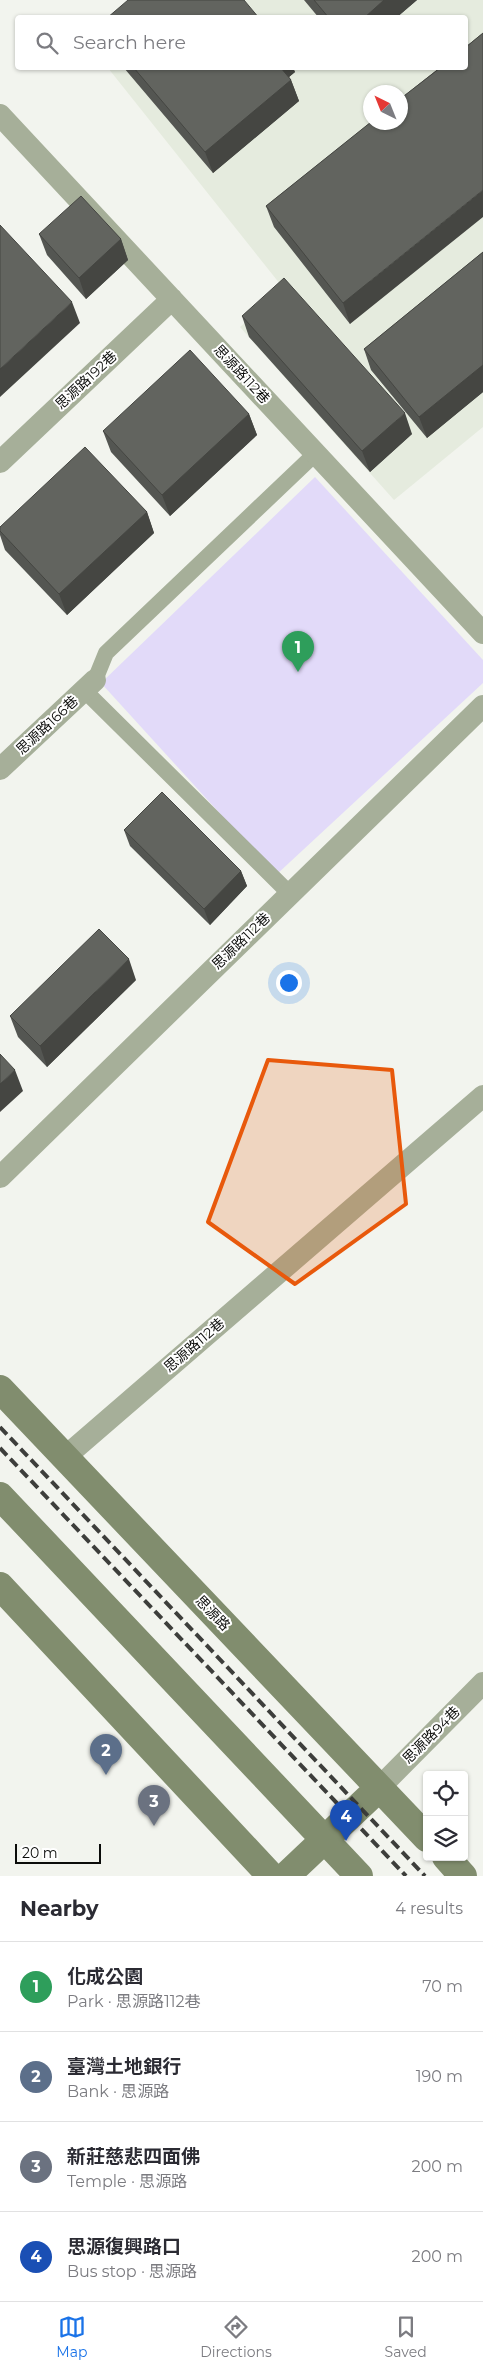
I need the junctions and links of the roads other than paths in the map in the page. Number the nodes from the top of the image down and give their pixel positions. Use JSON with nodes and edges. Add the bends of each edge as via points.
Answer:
{"nodes":[{"id":1,"x":0,"y":115,"type":"edge"},
{"id":2,"x":172,"y":299,"type":"junction"},
{"id":3,"x":316,"y":453,"type":"junction"},
{"id":4,"x":0,"y":462,"type":"edge"},
{"id":5,"x":483,"y":633,"type":"edge"},
{"id":6,"x":89,"y":685,"type":"junction"},
{"id":7,"x":483,"y":706,"type":"edge"},
{"id":8,"x":0,"y":769,"type":"edge"},
{"id":9,"x":290,"y":894,"type":"junction"},
{"id":10,"x":483,"y":1096,"type":"edge"},
{"id":11,"x":0,"y":1176,"type":"edge"},
{"id":12,"x":0,"y":1390,"type":"edge"},
{"id":13,"x":64,"y":1457,"type":"junction"},
{"id":14,"x":0,"y":1496,"type":"edge"},
{"id":15,"x":0,"y":1586,"type":"edge"},
{"id":16,"x":483,"y":1683,"type":"edge"},
{"id":17,"x":379,"y":1788,"type":"junction"},
{"id":18,"x":423,"y":1834,"type":"edge"},
{"id":19,"x":324,"y":1839,"type":"junction"},
{"id":20,"x":450,"y":1861,"type":"edge"},
{"id":21,"x":270,"y":1876,"type":"edge"},
{"id":22,"x":286,"y":1876,"type":"edge"},
{"id":23,"x":359,"y":1876,"type":"edge"},
{"id":24,"x":463,"y":1876,"type":"edge"}],
"edges":[{"from":1,"to":2,"type":"street","name":"思源路112巷"},
{"from":2,"to":3,"type":"street","name":"思源路112巷"},
{"from":2,"to":4,"type":"street","name":"思源路192巷"},
{"from":3,"to":5,"type":"street","name":"思源路112巷"},
{"from":3,"to":6,"type":"street","via":[[106,653]]},
{"from":6,"to":8,"type":"street","name":"思源路166巷"},
{"from":6,"to":9,"type":"street"},
{"from":7,"to":9,"type":"street","name":"思源路112巷"},
{"from":9,"to":11,"type":"street","name":"思源路112巷"},
{"from":10,"to":13,"type":"street","name":"思源路112巷"},
{"from":12,"to":13,"type":"main road","name":"思源路"},
{"from":13,"to":17,"type":"main road","name":"思源路"},
{"from":14,"to":19,"type":"main road"},
{"from":15,"to":21,"type":"main road"},
{"from":16,"to":17,"type":"street","name":"思源路94巷"},
{"from":17,"to":18,"type":"main road","name":"思源路"},
{"from":17,"to":19,"type":"main road"},
{"from":19,"to":22,"type":"main road"},
{"from":19,"to":23,"type":"main road"},
{"from":20,"to":24,"type":"main road"}]}
